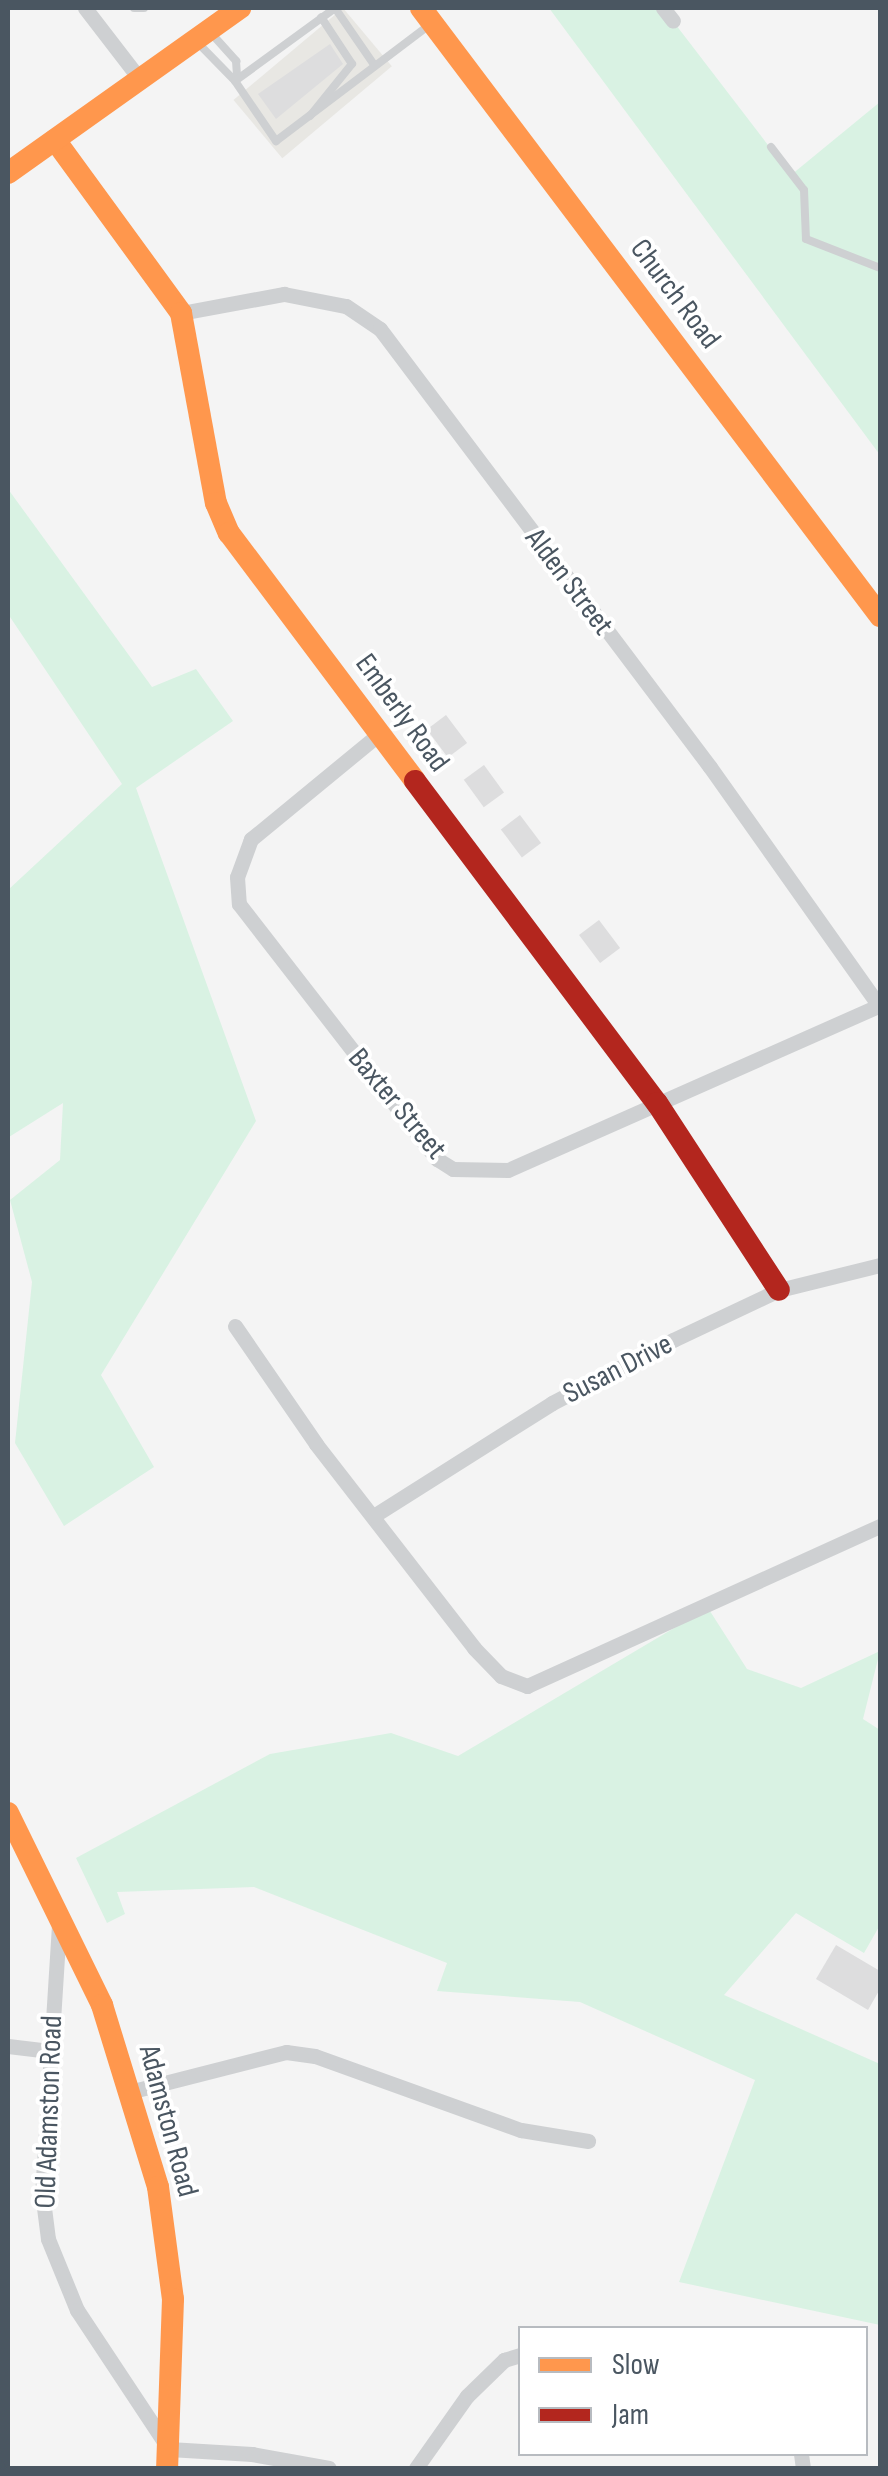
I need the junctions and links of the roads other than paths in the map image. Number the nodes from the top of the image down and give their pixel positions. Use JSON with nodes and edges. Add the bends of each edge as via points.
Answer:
{"nodes":[{"id":1,"x":84,"y":8,"type":"edge"},
{"id":2,"x":134,"y":8,"type":"edge"},
{"id":3,"x":144,"y":8,"type":"edge"},
{"id":4,"x":335,"y":8,"type":"edge"},
{"id":5,"x":230,"y":10,"type":"edge"},
{"id":6,"x":426,"y":15,"type":"edge"},
{"id":7,"x":321,"y":17,"type":"junction"},
{"id":8,"x":201,"y":34,"type":"junction"},
{"id":9,"x":373,"y":63,"type":"junction"},
{"id":10,"x":139,"y":78,"type":"junction"},
{"id":11,"x":234,"y":81,"type":"junction"},
{"id":12,"x":308,"y":120,"type":"junction"},
{"id":13,"x":55,"y":140,"type":"junction"},
{"id":14,"x":771,"y":147,"type":"dead end"},
{"id":15,"x":8,"y":171,"type":"edge"},
{"id":16,"x":880,"y":268,"type":"edge"},
{"id":17,"x":181,"y":313,"type":"junction"},
{"id":18,"x":880,"y":616,"type":"edge"},
{"id":19,"x":380,"y":734,"type":"junction"},
{"id":20,"x":880,"y":1006,"type":"edge"},
{"id":21,"x":657,"y":1103,"type":"junction"},
{"id":22,"x":880,"y":1265,"type":"edge"},
{"id":23,"x":778,"y":1290,"type":"junction"},
{"id":24,"x":235,"y":1326,"type":"dead end"},
{"id":25,"x":375,"y":1515,"type":"junction"},
{"id":26,"x":880,"y":1526,"type":"edge"},
{"id":27,"x":8,"y":1814,"type":"edge"},
{"id":28,"x":16,"y":1848,"type":"edge"},
{"id":29,"x":60,"y":1920,"type":"junction"},
{"id":30,"x":8,"y":2046,"type":"edge"},
{"id":31,"x":50,"y":2051,"type":"junction"},
{"id":32,"x":133,"y":2092,"type":"junction"},
{"id":33,"x":588,"y":2141,"type":"dead end"},
{"id":34,"x":518,"y":2355,"type":"edge"},
{"id":35,"x":168,"y":2459,"type":"edge"},
{"id":36,"x":330,"y":2468,"type":"edge"},
{"id":37,"x":416,"y":2468,"type":"edge"}],
"edges":[{"from":1,"to":10,"type":"street"},
{"from":2,"to":3,"type":"lane"},
{"from":4,"to":7,"type":"lane"},
{"from":4,"to":9,"type":"lane"},
{"from":5,"to":8,"type":"street"},
{"from":6,"to":9,"type":"lane"},
{"from":6,"to":18,"type":"street","name":"Church Road"},
{"from":7,"to":11,"type":"lane"},
{"from":7,"to":12,"type":"lane","via":[[352,64]]},
{"from":8,"to":10,"type":"street"},
{"from":8,"to":11,"type":"lane"},
{"from":8,"to":11,"type":"lane","via":[[236,61]]},
{"from":9,"to":12,"type":"lane"},
{"from":10,"to":13,"type":"street"},
{"from":11,"to":12,"type":"lane","via":[[276,141]]},
{"from":13,"to":15,"type":"street"},
{"from":13,"to":17,"type":"street","name":"Emberly Road"},
{"from":14,"to":16,"type":"lane","via":[[804,190],[806,239]]},
{"from":17,"to":19,"type":"street","name":"Emberly Road","via":[[216,503],[229,533]]},
{"from":17,"to":20,"type":"street","name":"Alden Street","via":[[284,294],[346,306],[380,329],[710,767]]},
{"from":19,"to":21,"type":"street","name":"Emberly Road"},
{"from":19,"to":21,"type":"street","name":"Baxter Street","via":[[251,839],[237,877],[240,904],[436,1159],[453,1169],[508,1170]]},
{"from":20,"to":21,"type":"street","name":"Baxter Street"},
{"from":21,"to":23,"type":"street","name":"Emberly Road"},
{"from":22,"to":23,"type":"street","name":"Susan Drive"},
{"from":23,"to":25,"type":"street","name":"Susan Drive","via":[[552,1403]]},
{"from":24,"to":25,"type":"street","via":[[316,1444]]},
{"from":25,"to":26,"type":"street","via":[[501,1676],[542,1683]]},
{"from":27,"to":28,"type":"street","name":"Adamston Road"},
{"from":28,"to":29,"type":"street","name":"Adamston Road"},
{"from":29,"to":31,"type":"street","name":"Old Adamston Road"},
{"from":29,"to":32,"type":"street","name":"Adamston Road","via":[[102,2005]]},
{"from":30,"to":31,"type":"street"},
{"from":31,"to":35,"type":"street","name":"Old Adamston Road","via":[[42,2192],[48,2239],[77,2310]]},
{"from":32,"to":33,"type":"street","via":[[286,2052],[315,2056],[522,2130]]},
{"from":32,"to":35,"type":"street","name":"Adamston Road","via":[[158,2187],[173,2299]]},
{"from":34,"to":37,"type":"street","via":[[466,2396]]},
{"from":35,"to":36,"type":"street","via":[[252,2454]]}]}
